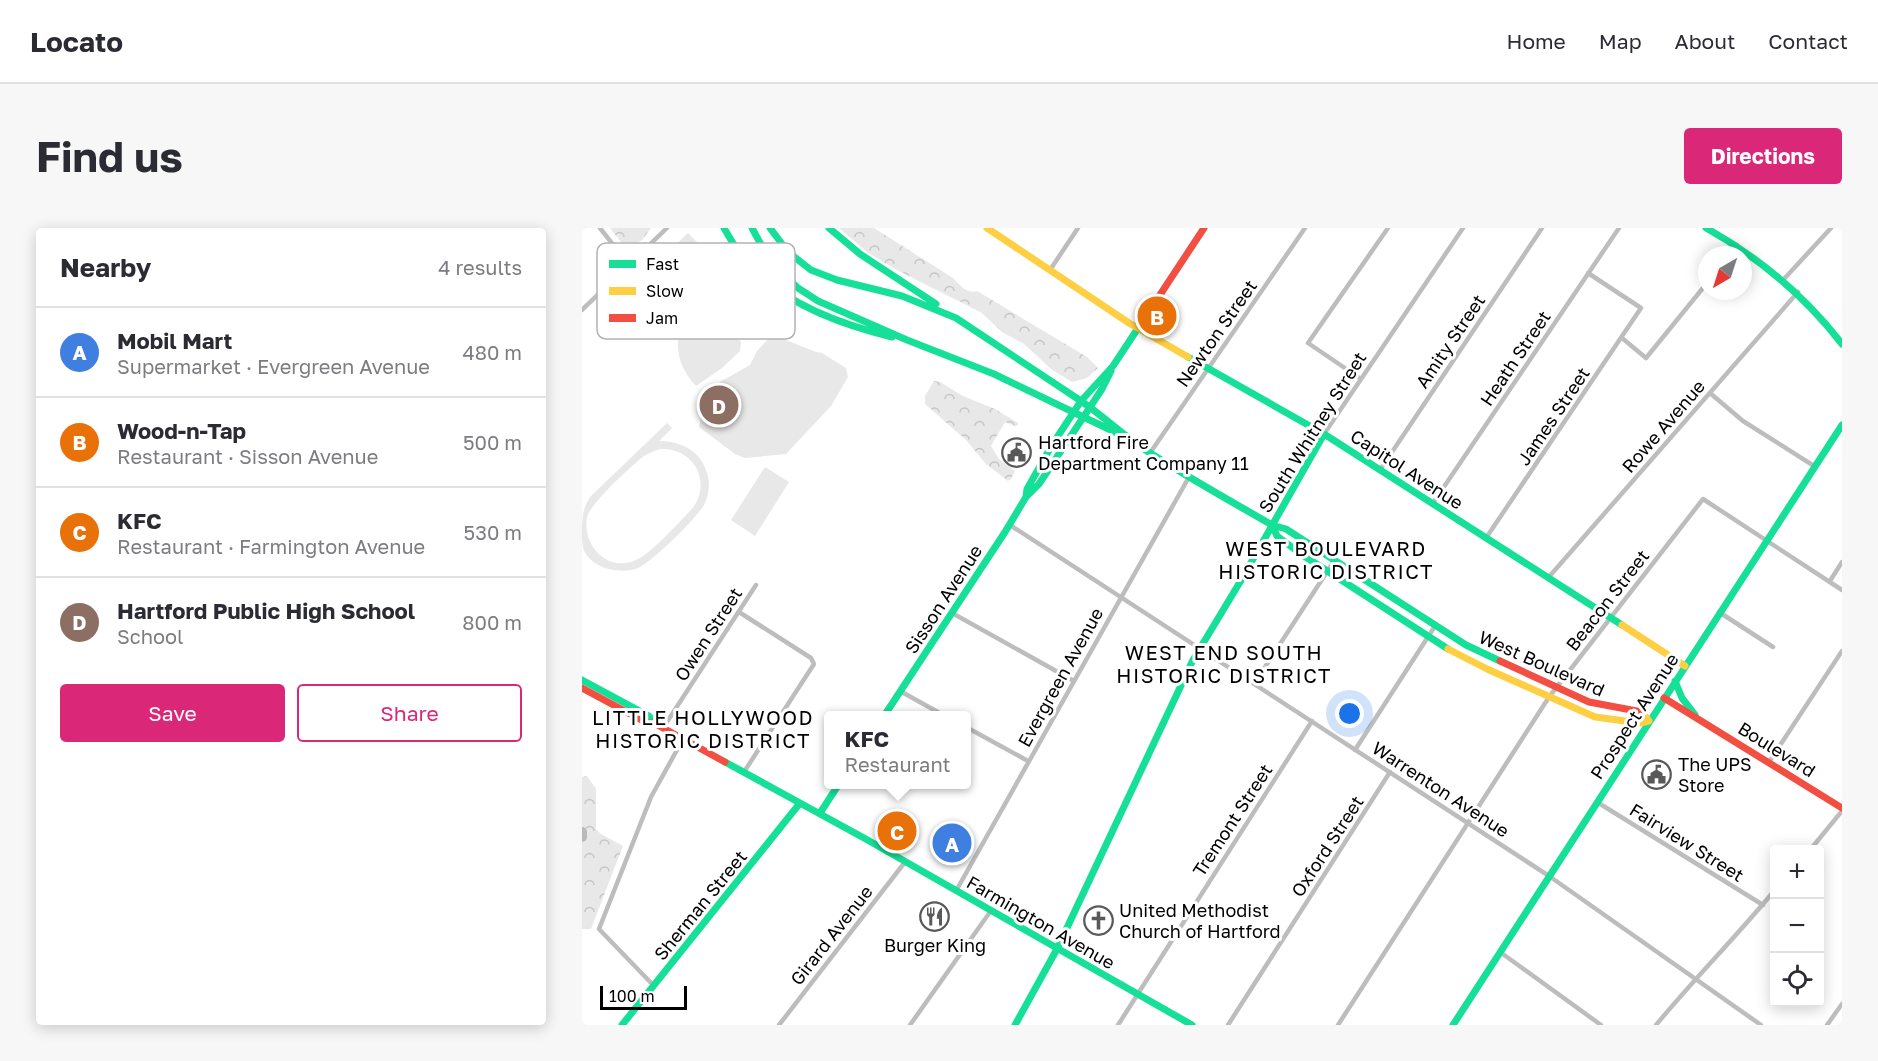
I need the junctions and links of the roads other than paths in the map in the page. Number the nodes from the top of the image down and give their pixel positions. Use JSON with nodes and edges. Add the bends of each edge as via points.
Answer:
{"nodes":[{"id":1,"x":600,"y":228,"type":"edge"},
{"id":2,"x":667,"y":228,"type":"edge"},
{"id":3,"x":724,"y":228,"type":"edge"},
{"id":4,"x":752,"y":228,"type":"edge"},
{"id":5,"x":770,"y":228,"type":"edge"},
{"id":6,"x":829,"y":228,"type":"edge"},
{"id":7,"x":987,"y":228,"type":"edge"},
{"id":8,"x":1078,"y":228,"type":"edge"},
{"id":9,"x":1204,"y":228,"type":"edge"},
{"id":10,"x":1305,"y":228,"type":"edge"},
{"id":11,"x":1388,"y":228,"type":"edge"},
{"id":12,"x":1463,"y":228,"type":"edge"},
{"id":13,"x":1542,"y":228,"type":"edge"},
{"id":14,"x":1619,"y":228,"type":"edge"},
{"id":15,"x":1706,"y":228,"type":"edge"},
{"id":16,"x":1831,"y":228,"type":"edge"},
{"id":17,"x":612,"y":243,"type":"edge"},
{"id":18,"x":651,"y":243,"type":"edge"},
{"id":19,"x":733,"y":243,"type":"edge"},
{"id":20,"x":761,"y":243,"type":"edge"},
{"id":21,"x":781,"y":243,"type":"edge"},
{"id":22,"x":1737,"y":245,"type":"joint"},
{"id":23,"x":795,"y":257,"type":"edge"},
{"id":24,"x":1050,"y":270,"type":"junction"},
{"id":25,"x":1588,"y":273,"type":"junction"},
{"id":26,"x":1784,"y":279,"type":"junction"},
{"id":27,"x":795,"y":285,"type":"edge"},
{"id":28,"x":1798,"y":292,"type":"junction"},
{"id":29,"x":1698,"y":294,"type":"edge"},
{"id":30,"x":597,"y":295,"type":"edge"},
{"id":31,"x":795,"y":300,"type":"edge"},
{"id":32,"x":582,"y":310,"type":"edge"},
{"id":33,"x":956,"y":318,"type":"junction"},
{"id":34,"x":1138,"y":328,"type":"junction"},
{"id":35,"x":1622,"y":338,"type":"junction"},
{"id":36,"x":907,"y":340,"type":"junction"},
{"id":37,"x":1842,"y":344,"type":"edge"},
{"id":38,"x":1113,"y":366,"type":"junction"},
{"id":39,"x":1208,"y":368,"type":"junction"},
{"id":40,"x":1361,"y":379,"type":"junction"},
{"id":41,"x":1710,"y":393,"type":"junction"},
{"id":42,"x":1081,"y":401,"type":"junction"},
{"id":43,"x":1089,"y":407,"type":"junction"},
{"id":44,"x":1073,"y":412,"type":"junction"},
{"id":45,"x":1083,"y":417,"type":"junction"},
{"id":46,"x":1842,"y":424,"type":"edge"},
{"id":47,"x":1122,"y":434,"type":"junction"},
{"id":48,"x":1324,"y":434,"type":"junction"},
{"id":49,"x":1150,"y":453,"type":"junction"},
{"id":50,"x":1814,"y":466,"type":"junction"},
{"id":51,"x":1038,"y":467,"type":"junction"},
{"id":52,"x":1380,"y":470,"type":"junction"},
{"id":53,"x":1046,"y":472,"type":"junction"},
{"id":54,"x":1189,"y":477,"type":"junction"},
{"id":55,"x":1026,"y":497,"type":"junction"},
{"id":56,"x":1433,"y":503,"type":"junction"},
{"id":57,"x":1010,"y":525,"type":"junction"},
{"id":58,"x":1272,"y":525,"type":"junction"},
{"id":59,"x":1486,"y":538,"type":"junction"},
{"id":60,"x":1767,"y":539,"type":"junction"},
{"id":61,"x":1334,"y":561,"type":"junction"},
{"id":62,"x":1842,"y":562,"type":"edge"},
{"id":63,"x":1328,"y":571,"type":"junction"},
{"id":64,"x":1548,"y":578,"type":"junction"},
{"id":65,"x":1830,"y":581,"type":"junction"},
{"id":66,"x":756,"y":585,"type":"dead end"},
{"id":67,"x":1842,"y":590,"type":"edge"},
{"id":68,"x":1121,"y":596,"type":"junction"},
{"id":69,"x":739,"y":612,"type":"junction"},
{"id":70,"x":1719,"y":612,"type":"junction"},
{"id":71,"x":952,"y":613,"type":"junction"},
{"id":72,"x":1611,"y":618,"type":"junction"},
{"id":73,"x":1435,"y":626,"type":"junction"},
{"id":74,"x":1429,"y":636,"type":"junction"},
{"id":75,"x":1773,"y":647,"type":"dead end"},
{"id":76,"x":1200,"y":648,"type":"junction"},
{"id":77,"x":1842,"y":651,"type":"edge"},
{"id":78,"x":1492,"y":658,"type":"junction"},
{"id":79,"x":1685,"y":666,"type":"junction"},
{"id":80,"x":1487,"y":669,"type":"junction"},
{"id":81,"x":582,"y":680,"type":"edge"},
{"id":82,"x":1074,"y":681,"type":"junction"},
{"id":83,"x":1675,"y":681,"type":"junction"},
{"id":84,"x":1254,"y":684,"type":"junction"},
{"id":85,"x":1557,"y":687,"type":"junction"},
{"id":86,"x":582,"y":688,"type":"edge"},
{"id":87,"x":900,"y":691,"type":"junction"},
{"id":88,"x":1549,"y":697,"type":"junction"},
{"id":89,"x":1664,"y":698,"type":"junction"},
{"id":90,"x":887,"y":711,"type":"edge"},
{"id":91,"x":936,"y":711,"type":"edge"},
{"id":92,"x":1697,"y":717,"type":"junction"},
{"id":93,"x":1312,"y":721,"type":"junction"},
{"id":94,"x":1649,"y":721,"type":"junction"},
{"id":95,"x":654,"y":723,"type":"junction"},
{"id":96,"x":663,"y":728,"type":"junction"},
{"id":97,"x":971,"y":730,"type":"edge"},
{"id":98,"x":683,"y":739,"type":"junction"},
{"id":99,"x":1355,"y":750,"type":"junction"},
{"id":100,"x":1028,"y":761,"type":"junction"},
{"id":101,"x":1769,"y":762,"type":"junction"},
{"id":102,"x":744,"y":772,"type":"junction"},
{"id":103,"x":1390,"y":772,"type":"junction"},
{"id":104,"x":835,"y":789,"type":"edge"},
{"id":105,"x":1597,"y":802,"type":"junction"},
{"id":106,"x":800,"y":803,"type":"junction"},
{"id":107,"x":1842,"y":810,"type":"edge"},
{"id":108,"x":820,"y":813,"type":"junction"},
{"id":109,"x":1468,"y":824,"type":"junction"},
{"id":110,"x":1813,"y":845,"type":"edge"},
{"id":111,"x":905,"y":862,"type":"junction"},
{"id":112,"x":1549,"y":876,"type":"junction"},
{"id":113,"x":956,"y":891,"type":"junction"},
{"id":114,"x":1770,"y":896,"type":"edge"},
{"id":115,"x":1763,"y":905,"type":"junction"},
{"id":116,"x":990,"y":912,"type":"junction"},
{"id":117,"x":1057,"y":949,"type":"junction"},
{"id":118,"x":1500,"y":952,"type":"junction"},
{"id":119,"x":1696,"y":979,"type":"junction"},
{"id":120,"x":654,"y":986,"type":"junction"},
{"id":121,"x":1137,"y":993,"type":"junction"},
{"id":122,"x":1842,"y":1004,"type":"edge"},
{"id":123,"x":622,"y":1025,"type":"edge"},
{"id":124,"x":779,"y":1025,"type":"edge"},
{"id":125,"x":910,"y":1025,"type":"edge"},
{"id":126,"x":1015,"y":1025,"type":"edge"},
{"id":127,"x":1118,"y":1025,"type":"edge"},
{"id":128,"x":1192,"y":1025,"type":"edge"},
{"id":129,"x":1228,"y":1025,"type":"edge"},
{"id":130,"x":1338,"y":1025,"type":"edge"},
{"id":131,"x":1452,"y":1025,"type":"edge"},
{"id":132,"x":1601,"y":1025,"type":"edge"},
{"id":133,"x":1656,"y":1025,"type":"edge"},
{"id":134,"x":1761,"y":1025,"type":"edge"},
{"id":135,"x":1827,"y":1025,"type":"edge"}],
"edges":[{"from":1,"to":17,"type":"street"},
{"from":2,"to":18,"type":"street"},
{"from":3,"to":19,"type":"main road"},
{"from":4,"to":20,"type":"main road"},
{"from":5,"to":21,"type":"main road"},
{"from":6,"to":33,"type":"main road","via":[[870,261]]},
{"from":7,"to":24,"type":"main road","name":"Capitol Avenue"},
{"from":8,"to":24,"type":"street"},
{"from":9,"to":34,"type":"main road","name":"Sisson Avenue"},
{"from":10,"to":39,"type":"street","name":"Newton Street"},
{"from":11,"to":40,"type":"street","via":[[1308,343]]},
{"from":12,"to":40,"type":"street","name":"South Whitney Street"},
{"from":13,"to":52,"type":"street","name":"Amity Street"},
{"from":14,"to":25,"type":"street","name":"Heath Street"},
{"from":15,"to":22,"type":"main road"},
{"from":16,"to":26,"type":"street"},
{"from":22,"to":26,"type":"main road"},
{"from":23,"to":33,"type":"main road","via":[[823,276],[909,298]]},
{"from":24,"to":34,"type":"main road","name":"Capitol Avenue"},
{"from":25,"to":35,"type":"street","name":"James Street","via":[[1641,309]]},
{"from":25,"to":56,"type":"street","name":"Heath Street"},
{"from":26,"to":28,"type":"main road"},
{"from":27,"to":36,"type":"main road","via":[[825,304]]},
{"from":28,"to":37,"type":"main road"},
{"from":28,"to":41,"type":"street","name":"Rowe Avenue"},
{"from":29,"to":35,"type":"street","via":[[1646,358]]},
{"from":30,"to":32,"type":"street"},
{"from":31,"to":36,"type":"main road","via":[[875,333]]},
{"from":33,"to":42,"type":"main road","name":"West Boulevard"},
{"from":34,"to":38,"type":"main road","name":"Sisson Avenue"},
{"from":34,"to":39,"type":"main road","name":"Capitol Avenue"},
{"from":35,"to":59,"type":"street","name":"James Street"},
{"from":36,"to":44,"type":"main road","name":"West Boulevard","via":[[994,374]]},
{"from":38,"to":42,"type":"main road","name":"Sisson Avenue"},
{"from":38,"to":43,"type":"main road","name":"Sisson Avenue"},
{"from":39,"to":48,"type":"main road","name":"Capitol Avenue"},
{"from":39,"to":49,"type":"street","name":"Newton Street"},
{"from":40,"to":48,"type":"street","name":"South Whitney Street"},
{"from":41,"to":50,"type":"street","via":[[1743,421]]},
{"from":41,"to":64,"type":"street","name":"Rowe Avenue"},
{"from":42,"to":43,"type":"main road","name":"West Boulevard"},
{"from":42,"to":44,"type":"main road","name":"Sisson Avenue"},
{"from":43,"to":45,"type":"main road","name":"Sisson Avenue"},
{"from":43,"to":47,"type":"main road","name":"West Boulevard"},
{"from":44,"to":45,"type":"main road","name":"West Boulevard"},
{"from":44,"to":51,"type":"main road","name":"Sisson Avenue"},
{"from":45,"to":47,"type":"main road","name":"West Boulevard"},
{"from":45,"to":53,"type":"main road","name":"Sisson Avenue"},
{"from":46,"to":50,"type":"main road","name":"Prospect Avenue"},
{"from":47,"to":49,"type":"main road","name":"West Boulevard"},
{"from":48,"to":52,"type":"main road","name":"Capitol Avenue"},
{"from":48,"to":58,"type":"main road","name":"South Whitney Street"},
{"from":49,"to":54,"type":"main road","name":"West Boulevard"},
{"from":50,"to":60,"type":"main road","name":"Prospect Avenue"},
{"from":51,"to":53,"type":"main road"},
{"from":51,"to":55,"type":"main road","name":"Sisson Avenue"},
{"from":52,"to":56,"type":"main road","name":"Capitol Avenue"},
{"from":53,"to":55,"type":"main road","name":"Sisson Avenue"},
{"from":54,"to":58,"type":"main road","name":"West Boulevard"},
{"from":54,"to":68,"type":"street","name":"Evergreen Avenue"},
{"from":55,"to":57,"type":"main road","name":"Sisson Avenue"},
{"from":56,"to":59,"type":"main road","name":"Capitol Avenue"},
{"from":57,"to":68,"type":"street","name":"Warrenton Avenue"},
{"from":57,"to":71,"type":"main road","name":"Sisson Avenue"},
{"from":58,"to":61,"type":"main road","name":"West Boulevard","via":[[1281,526]]},
{"from":58,"to":63,"type":"main road","name":"West Boulevard","via":[[1277,536]]},
{"from":58,"to":76,"type":"main road","name":"South Whitney Street"},
{"from":59,"to":64,"type":"main road","name":"Capitol Avenue"},
{"from":60,"to":65,"type":"street"},
{"from":60,"to":70,"type":"main road","name":"Prospect Avenue"},
{"from":60,"to":72,"type":"street","name":"Beacon Street","via":[[1703,499]]},
{"from":61,"to":63,"type":"street"},
{"from":61,"to":73,"type":"main road","name":"West Boulevard"},
{"from":62,"to":65,"type":"street"},
{"from":63,"to":74,"type":"main road","name":"West Boulevard"},
{"from":63,"to":84,"type":"street"},
{"from":64,"to":72,"type":"main road","name":"Capitol Avenue"},
{"from":65,"to":67,"type":"street"},
{"from":66,"to":69,"type":"street","name":"Owen Street"},
{"from":68,"to":76,"type":"street","name":"Warrenton Avenue"},
{"from":68,"to":82,"type":"street","name":"Evergreen Avenue"},
{"from":69,"to":96,"type":"street","name":"Owen Street"},
{"from":69,"to":102,"type":"street","via":[[811,658],[814,664]]},
{"from":70,"to":75,"type":"street"},
{"from":70,"to":79,"type":"main road","name":"Prospect Avenue"},
{"from":71,"to":82,"type":"street"},
{"from":71,"to":87,"type":"main road","name":"Sisson Avenue"},
{"from":72,"to":79,"type":"main road","name":"Capitol Avenue"},
{"from":72,"to":85,"type":"street","name":"Beacon Street"},
{"from":73,"to":74,"type":"street"},
{"from":73,"to":78,"type":"main road","name":"West Boulevard"},
{"from":74,"to":80,"type":"main road","name":"West Boulevard"},
{"from":74,"to":99,"type":"street"},
{"from":76,"to":84,"type":"street","name":"Warrenton Avenue"},
{"from":76,"to":117,"type":"main road","name":"South Whitney Street"},
{"from":77,"to":101,"type":"street"},
{"from":78,"to":80,"type":"main road"},
{"from":78,"to":85,"type":"main road","name":"West Boulevard"},
{"from":79,"to":83,"type":"main road","name":"Prospect Avenue"},
{"from":80,"to":88,"type":"main road","name":"West Boulevard"},
{"from":81,"to":95,"type":"main road","name":"Farmington Avenue","via":[[649,716]]},
{"from":82,"to":100,"type":"street","name":"Evergreen Avenue"},
{"from":83,"to":89,"type":"main road","name":"Prospect Avenue"},
{"from":83,"to":92,"type":"main road","name":"Boulevard"},
{"from":84,"to":93,"type":"street","name":"Warrenton Avenue"},
{"from":85,"to":88,"type":"street","name":"Beacon Street"},
{"from":85,"to":94,"type":"main road","name":"West Boulevard","via":[[1599,706],[1642,712]]},
{"from":86,"to":95,"type":"main road","name":"Farmington Avenue","via":[[647,723]]},
{"from":87,"to":90,"type":"main road","name":"Sisson Avenue"},
{"from":87,"to":91,"type":"street"},
{"from":88,"to":94,"type":"main road","name":"West Boulevard","via":[[1602,719]]},
{"from":88,"to":109,"type":"street","name":"Beacon Street"},
{"from":89,"to":92,"type":"main road","name":"Boulevard"},
{"from":89,"to":94,"type":"main road","name":"Prospect Avenue"},
{"from":92,"to":101,"type":"main road","name":"Boulevard"},
{"from":93,"to":99,"type":"street","name":"Warrenton Avenue"},
{"from":93,"to":121,"type":"street","name":"Tremont Street"},
{"from":94,"to":105,"type":"main road","name":"Prospect Avenue"},
{"from":95,"to":96,"type":"main road","name":"Farmington Avenue"},
{"from":96,"to":98,"type":"main road","name":"Farmington Avenue"},
{"from":97,"to":100,"type":"street"},
{"from":98,"to":102,"type":"main road","name":"Farmington Avenue"},
{"from":98,"to":120,"type":"street","via":[[651,797],[599,929]]},
{"from":99,"to":103,"type":"street","name":"Warrenton Avenue"},
{"from":100,"to":113,"type":"street","name":"Evergreen Avenue"},
{"from":101,"to":107,"type":"main road","name":"Boulevard"},
{"from":102,"to":106,"type":"main road","name":"Farmington Avenue"},
{"from":103,"to":109,"type":"street","name":"Warrenton Avenue"},
{"from":103,"to":129,"type":"street","name":"Oxford Street"},
{"from":104,"to":108,"type":"main road"},
{"from":105,"to":112,"type":"main road","name":"Prospect Avenue"},
{"from":105,"to":115,"type":"street","name":"Fairview Street"},
{"from":106,"to":108,"type":"main road","name":"Farmington Avenue"},
{"from":106,"to":120,"type":"main road","name":"Sherman Street"},
{"from":107,"to":110,"type":"street"},
{"from":108,"to":111,"type":"main road","name":"Farmington Avenue"},
{"from":109,"to":112,"type":"street","name":"Warrenton Avenue"},
{"from":109,"to":130,"type":"street","name":"Beacon Street"},
{"from":111,"to":113,"type":"main road","name":"Farmington Avenue"},
{"from":111,"to":124,"type":"street","name":"Girard Avenue"},
{"from":112,"to":118,"type":"main road","name":"Prospect Avenue"},
{"from":112,"to":119,"type":"street","name":"Warrenton Avenue"},
{"from":113,"to":116,"type":"main road","name":"Farmington Avenue"},
{"from":114,"to":115,"type":"street"},
{"from":115,"to":119,"type":"street"},
{"from":116,"to":117,"type":"main road","name":"Farmington Avenue"},
{"from":116,"to":125,"type":"street"},
{"from":117,"to":121,"type":"main road","name":"Farmington Avenue"},
{"from":117,"to":126,"type":"main road","name":"South Whitney Street"},
{"from":118,"to":131,"type":"main road","name":"Prospect Avenue"},
{"from":118,"to":132,"type":"street"},
{"from":119,"to":133,"type":"street"},
{"from":119,"to":134,"type":"street","name":"Warrenton Avenue"},
{"from":120,"to":123,"type":"main road","name":"Sherman Street"},
{"from":121,"to":127,"type":"street","name":"Tremont Street"},
{"from":121,"to":128,"type":"main road","name":"Farmington Avenue"},
{"from":122,"to":135,"type":"street"}]}
